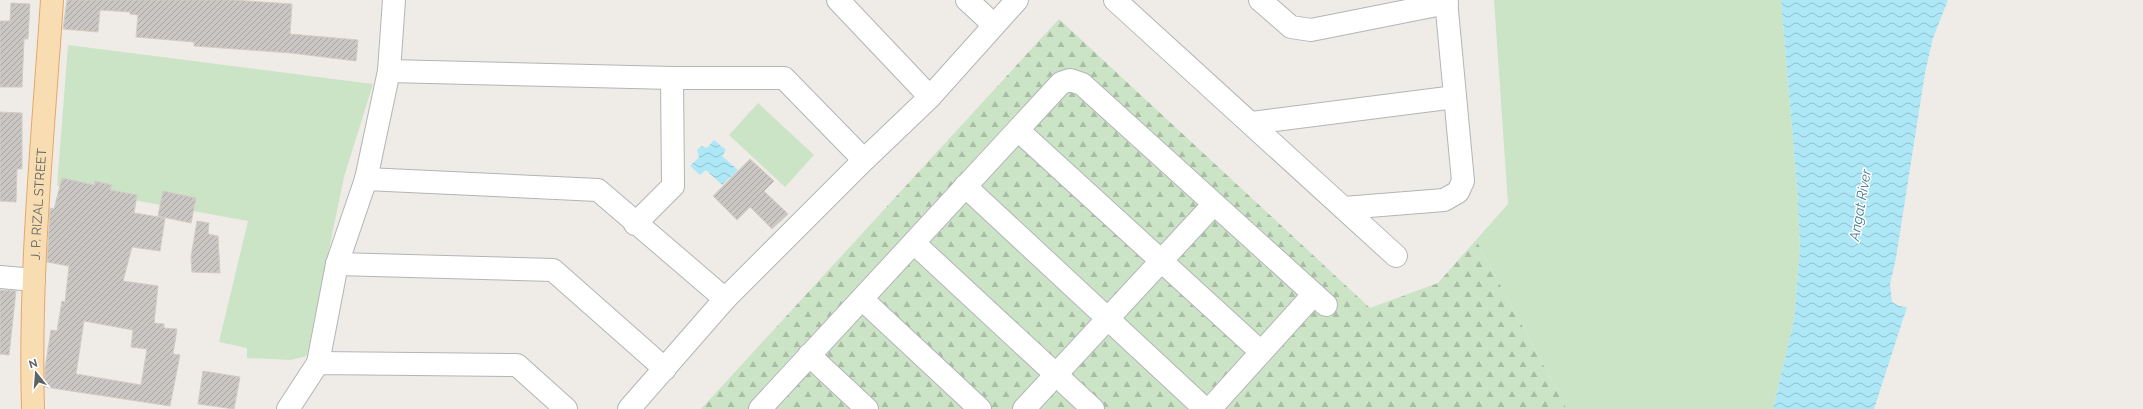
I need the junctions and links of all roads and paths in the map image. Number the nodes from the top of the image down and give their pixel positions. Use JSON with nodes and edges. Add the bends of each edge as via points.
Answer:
{"nodes":[{"id":1,"x":52,"y":0,"type":"edge"},
{"id":2,"x":394,"y":0,"type":"edge"},
{"id":3,"x":838,"y":0,"type":"edge"},
{"id":4,"x":967,"y":0,"type":"edge"},
{"id":5,"x":1017,"y":0,"type":"edge"},
{"id":6,"x":1115,"y":0,"type":"edge"},
{"id":7,"x":1260,"y":0,"type":"edge"},
{"id":8,"x":1446,"y":1,"type":"edge"},
{"id":9,"x":994,"y":25,"type":"junction"},
{"id":10,"x":389,"y":70,"type":"junction"},
{"id":11,"x":672,"y":78,"type":"junction"},
{"id":12,"x":930,"y":97,"type":"junction"},
{"id":13,"x":1454,"y":98,"type":"junction"},
{"id":14,"x":1252,"y":123,"type":"junction"},
{"id":15,"x":1018,"y":130,"type":"junction"},
{"id":16,"x":864,"y":160,"type":"junction"},
{"id":17,"x":366,"y":179,"type":"junction"},
{"id":18,"x":966,"y":186,"type":"junction"},
{"id":19,"x":1214,"y":204,"type":"junction"},
{"id":20,"x":1344,"y":208,"type":"junction"},
{"id":21,"x":635,"y":224,"type":"junction"},
{"id":22,"x":914,"y":243,"type":"junction"},
{"id":23,"x":1396,"y":256,"type":"dead end"},
{"id":24,"x":1161,"y":261,"type":"junction"},
{"id":25,"x":336,"y":264,"type":"junction"},
{"id":26,"x":0,"y":277,"type":"edge"},
{"id":27,"x":34,"y":280,"type":"junction"},
{"id":28,"x":725,"y":299,"type":"junction"},
{"id":29,"x":862,"y":299,"type":"junction"},
{"id":30,"x":1108,"y":319,"type":"junction"},
{"id":31,"x":1261,"y":352,"type":"junction"},
{"id":32,"x":809,"y":355,"type":"junction"},
{"id":33,"x":318,"y":363,"type":"junction"},
{"id":34,"x":664,"y":370,"type":"junction"},
{"id":35,"x":1056,"y":374,"type":"junction"},
{"id":36,"x":33,"y":409,"type":"edge"},
{"id":37,"x":288,"y":409,"type":"edge"},
{"id":38,"x":566,"y":409,"type":"edge"},
{"id":39,"x":629,"y":409,"type":"edge"},
{"id":40,"x":760,"y":409,"type":"edge"},
{"id":41,"x":867,"y":409,"type":"edge"},
{"id":42,"x":980,"y":409,"type":"edge"},
{"id":43,"x":1024,"y":409,"type":"edge"},
{"id":44,"x":1093,"y":409,"type":"edge"},
{"id":45,"x":1205,"y":409,"type":"edge"},
{"id":46,"x":1210,"y":409,"type":"edge"}],
"edges":[{"from":1,"to":27,"type":"main road","name":"J. P. RIZAL STREET"},
{"from":2,"to":10,"type":"street"},
{"from":3,"to":12,"type":"street"},
{"from":4,"to":9,"type":"street"},
{"from":5,"to":9,"type":"street"},
{"from":6,"to":14,"type":"street"},
{"from":7,"to":8,"type":"street","via":[[1291,27],[1311,30]]},
{"from":8,"to":13,"type":"street"},
{"from":9,"to":12,"type":"street"},
{"from":10,"to":11,"type":"street"},
{"from":10,"to":17,"type":"street"},
{"from":11,"to":16,"type":"street","via":[[784,78]]},
{"from":11,"to":21,"type":"street","via":[[674,186]]},
{"from":12,"to":16,"type":"street"},
{"from":13,"to":14,"type":"street"},
{"from":13,"to":20,"type":"street","via":[[1463,181],[1458,192],[1444,200]]},
{"from":14,"to":20,"type":"street"},
{"from":15,"to":18,"type":"street"},
{"from":15,"to":19,"type":"street","via":[[1061,83],[1070,80],[1077,82]]},
{"from":15,"to":24,"type":"street"},
{"from":16,"to":28,"type":"street"},
{"from":17,"to":21,"type":"street","via":[[598,190]]},
{"from":17,"to":25,"type":"street"},
{"from":18,"to":22,"type":"street"},
{"from":18,"to":30,"type":"street"},
{"from":19,"to":24,"type":"street"},
{"from":19,"to":31,"type":"street","via":[[1320,300]]},
{"from":20,"to":23,"type":"street"},
{"from":21,"to":28,"type":"street"},
{"from":22,"to":29,"type":"street"},
{"from":22,"to":35,"type":"street"},
{"from":24,"to":30,"type":"street"},
{"from":24,"to":31,"type":"street"},
{"from":25,"to":33,"type":"street"},
{"from":25,"to":34,"type":"street","via":[[553,270]]},
{"from":26,"to":27,"type":"street"},
{"from":27,"to":36,"type":"main road","name":"J. P. RIZAL STREET","via":[[31,340]]},
{"from":28,"to":34,"type":"street"},
{"from":29,"to":32,"type":"street"},
{"from":29,"to":42,"type":"street"},
{"from":30,"to":35,"type":"street"},
{"from":30,"to":45,"type":"street"},
{"from":31,"to":46,"type":"street"},
{"from":32,"to":40,"type":"street"},
{"from":32,"to":41,"type":"street"},
{"from":33,"to":37,"type":"street"},
{"from":33,"to":38,"type":"street","via":[[517,365]]},
{"from":34,"to":39,"type":"street"},
{"from":35,"to":43,"type":"street"},
{"from":35,"to":44,"type":"street"}]}
